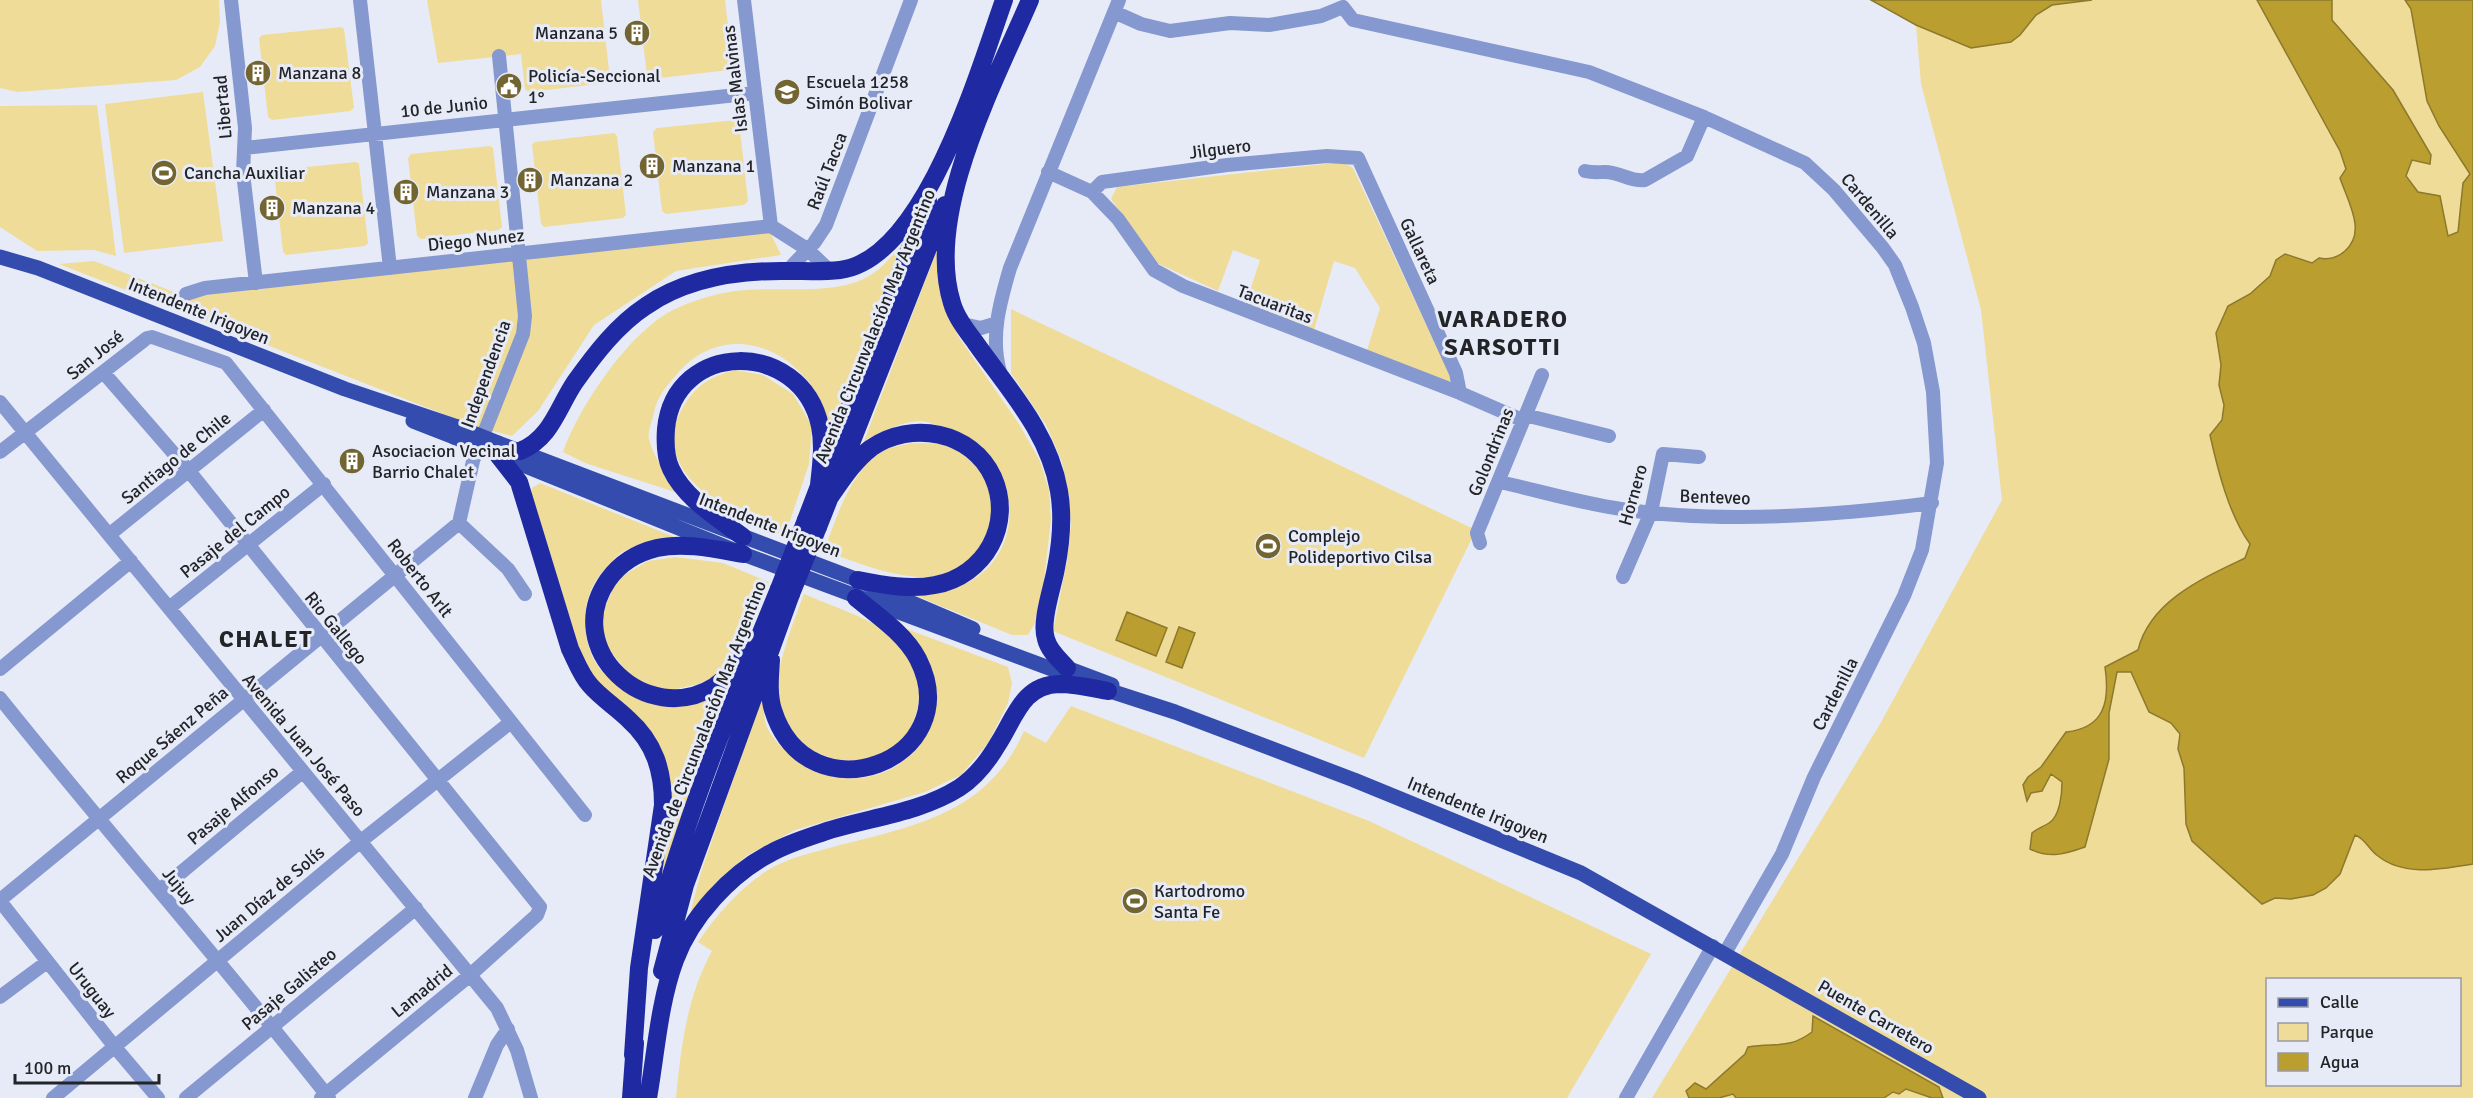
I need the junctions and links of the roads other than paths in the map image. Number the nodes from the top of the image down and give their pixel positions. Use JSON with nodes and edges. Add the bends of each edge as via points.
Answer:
{"nodes":[{"id":1,"x":231,"y":0,"type":"edge"},
{"id":2,"x":360,"y":0,"type":"edge"},
{"id":3,"x":744,"y":0,"type":"edge"},
{"id":4,"x":911,"y":0,"type":"edge"},
{"id":5,"x":1004,"y":0,"type":"edge"},
{"id":6,"x":1030,"y":0,"type":"edge"},
{"id":7,"x":1035,"y":0,"type":"edge"},
{"id":8,"x":1340,"y":4,"type":"edge"},
{"id":9,"x":1117,"y":6,"type":"edge"},
{"id":10,"x":1020,"y":24,"type":"junction"},
{"id":11,"x":499,"y":56,"type":"dead end"},
{"id":12,"x":755,"y":93,"type":"junction"},
{"id":13,"x":1704,"y":117,"type":"junction"},
{"id":14,"x":505,"y":119,"type":"junction"},
{"id":15,"x":375,"y":132,"type":"junction"},
{"id":16,"x":245,"y":148,"type":"junction"},
{"id":17,"x":1358,"y":158,"type":"joint"},
{"id":18,"x":951,"y":167,"type":"junction"},
{"id":19,"x":1585,"y":171,"type":"dead end"},
{"id":20,"x":1048,"y":172,"type":"junction"},
{"id":21,"x":1092,"y":192,"type":"junction"},
{"id":22,"x":771,"y":226,"type":"junction"},
{"id":23,"x":0,"y":248,"type":"edge"},
{"id":24,"x":807,"y":249,"type":"junction"},
{"id":25,"x":519,"y":254,"type":"junction"},
{"id":26,"x":0,"y":257,"type":"edge"},
{"id":27,"x":38,"y":268,"type":"junction"},
{"id":28,"x":390,"y":268,"type":"junction"},
{"id":29,"x":829,"y":270,"type":"junction"},
{"id":30,"x":787,"y":271,"type":"junction"},
{"id":31,"x":256,"y":283,"type":"junction"},
{"id":32,"x":186,"y":294,"type":"dead end"},
{"id":33,"x":997,"y":323,"type":"junction"},
{"id":34,"x":963,"y":324,"type":"junction"},
{"id":35,"x":226,"y":363,"type":"joint"},
{"id":36,"x":103,"y":372,"type":"junction"},
{"id":37,"x":1542,"y":375,"type":"dead end"},
{"id":38,"x":1001,"y":377,"type":"junction"},
{"id":39,"x":1460,"y":393,"type":"junction"},
{"id":40,"x":0,"y":402,"type":"edge"},
{"id":41,"x":264,"y":410,"type":"junction"},
{"id":42,"x":1524,"y":417,"type":"junction"},
{"id":43,"x":26,"y":433,"type":"junction"},
{"id":44,"x":1609,"y":436,"type":"dead end"},
{"id":45,"x":497,"y":450,"type":"junction"},
{"id":46,"x":520,"y":451,"type":"junction"},
{"id":47,"x":0,"y":452,"type":"edge"},
{"id":48,"x":1699,"y":457,"type":"dead end"},
{"id":49,"x":189,"y":471,"type":"junction"},
{"id":50,"x":1500,"y":482,"type":"junction"},
{"id":51,"x":324,"y":484,"type":"junction"},
{"id":52,"x":824,"y":491,"type":"junction"},
{"id":53,"x":1932,"y":503,"type":"junction"},
{"id":54,"x":1651,"y":512,"type":"junction"},
{"id":55,"x":459,"y":523,"type":"junction"},
{"id":56,"x":110,"y":534,"type":"junction"},
{"id":57,"x":1480,"y":543,"type":"dead end"},
{"id":58,"x":743,"y":545,"type":"junction"},
{"id":59,"x":247,"y":546,"type":"junction"},
{"id":60,"x":131,"y":561,"type":"junction"},
{"id":61,"x":395,"y":577,"type":"junction"},
{"id":62,"x":1623,"y":577,"type":"dead end"},
{"id":63,"x":857,"y":589,"type":"junction"},
{"id":64,"x":525,"y":594,"type":"dead end"},
{"id":65,"x":169,"y":608,"type":"junction"},
{"id":66,"x":320,"y":636,"type":"junction"},
{"id":67,"x":766,"y":639,"type":"junction"},
{"id":68,"x":1067,"y":668,"type":"junction"},
{"id":69,"x":0,"y":669,"type":"edge"},
{"id":70,"x":1108,"y":691,"type":"junction"},
{"id":71,"x":0,"y":698,"type":"edge"},
{"id":72,"x":242,"y":699,"type":"junction"},
{"id":73,"x":1175,"y":712,"type":"junction"},
{"id":74,"x":511,"y":722,"type":"junction"},
{"id":75,"x":302,"y":772,"type":"junction"},
{"id":76,"x":437,"y":780,"type":"junction"},
{"id":77,"x":585,"y":815,"type":"dead end"},
{"id":78,"x":100,"y":819,"type":"junction"},
{"id":79,"x":361,"y":841,"type":"junction"},
{"id":80,"x":160,"y":890,"type":"junction"},
{"id":81,"x":0,"y":900,"type":"edge"},
{"id":82,"x":540,"y":907,"type":"joint"},
{"id":83,"x":416,"y":908,"type":"junction"},
{"id":84,"x":1719,"y":950,"type":"junction"},
{"id":85,"x":217,"y":960,"type":"junction"},
{"id":86,"x":47,"y":962,"type":"junction"},
{"id":87,"x":1754,"y":970,"type":"joint"},
{"id":88,"x":469,"y":976,"type":"junction"},
{"id":89,"x":0,"y":997,"type":"edge"},
{"id":90,"x":273,"y":1026,"type":"junction"},
{"id":91,"x":508,"y":1029,"type":"junction"},
{"id":92,"x":114,"y":1046,"type":"junction"},
{"id":93,"x":633,"y":1055,"type":"junction"},
{"id":94,"x":325,"y":1097,"type":"edge"},
{"id":95,"x":53,"y":1098,"type":"edge"},
{"id":96,"x":158,"y":1098,"type":"edge"},
{"id":97,"x":186,"y":1098,"type":"edge"},
{"id":98,"x":475,"y":1098,"type":"edge"},
{"id":99,"x":531,"y":1098,"type":"edge"},
{"id":100,"x":631,"y":1098,"type":"edge"},
{"id":101,"x":647,"y":1098,"type":"edge"},
{"id":102,"x":1626,"y":1098,"type":"edge"},
{"id":103,"x":1979,"y":1098,"type":"edge"}],
"edges":[{"from":1,"to":16,"type":"street","name":"Libertad"},
{"from":2,"to":15,"type":"street"},
{"from":3,"to":12,"type":"street","name":"Islas Malvinas"},
{"from":4,"to":24,"type":"street","name":"Raúl Tacca","via":[[826,225]]},
{"from":5,"to":18,"type":"highway"},
{"from":6,"to":10,"type":"highway"},
{"from":7,"to":10,"type":"highway"},
{"from":8,"to":9,"type":"street","name":"Cardenilla","via":[[1321,16],[1269,25],[1230,23],[1170,32],[1141,24]]},
{"from":8,"to":13,"type":"street","name":"Cardenilla","via":[[1353,20],[1589,72]]},
{"from":9,"to":20,"type":"street"},
{"from":10,"to":18,"type":"highway"},
{"from":11,"to":14,"type":"street","name":"Independencia"},
{"from":12,"to":14,"type":"street","name":"10 de Junio"},
{"from":12,"to":22,"type":"street","name":"Islas Malvinas"},
{"from":13,"to":19,"type":"street","via":[[1686,156],[1645,180],[1637,182]]},
{"from":13,"to":53,"type":"street","name":"Cardenilla","via":[[1805,163],[1834,190],[1894,265],[1924,343],[1933,392],[1937,463]]},
{"from":14,"to":15,"type":"street","name":"10 de Junio"},
{"from":14,"to":25,"type":"street","name":"Independencia"},
{"from":15,"to":16,"type":"street","name":"10 de Junio"},
{"from":15,"to":28,"type":"street"},
{"from":16,"to":31,"type":"street","name":"Libertad","via":[[243,173]]},
{"from":17,"to":21,"type":"street","name":"Jilguero","via":[[1327,156],[1227,165],[1102,182]]},
{"from":17,"to":39,"type":"street","name":"Gallareta","via":[[1456,373]]},
{"from":18,"to":29,"type":"highway","via":[[878,252],[861,263]]},
{"from":18,"to":34,"type":"highway","via":[[945,261],[952,304]]},
{"from":18,"to":52,"type":"highway","name":"Avenida Circunvalación Mar Argentino"},
{"from":20,"to":21,"type":"street","name":"Tacuaritas"},
{"from":20,"to":33,"type":"street","via":[[1010,268]]},
{"from":21,"to":39,"type":"street","name":"Tacuaritas","via":[[1161,275],[1261,319]]},
{"from":22,"to":24,"type":"street"},
{"from":22,"to":25,"type":"street","name":"Diego Nunez"},
{"from":23,"to":27,"type":"main road","name":"Intendente Irigoyen"},
{"from":24,"to":29,"type":"street"},
{"from":24,"to":30,"type":"street","name":"Raúl Tacca"},
{"from":25,"to":28,"type":"street","name":"Diego Nunez"},
{"from":25,"to":55,"type":"street","name":"Independencia","via":[[523,334],[473,461]]},
{"from":26,"to":27,"type":"main road","name":"Intendente Irigoyen"},
{"from":27,"to":45,"type":"main road","name":"Intendente Irigoyen","bridge":true},
{"from":28,"to":31,"type":"street","name":"Diego Nunez"},
{"from":29,"to":30,"type":"highway"},
{"from":30,"to":46,"type":"highway","via":[[713,277],[677,289],[644,307],[591,360],[544,434]]},
{"from":31,"to":32,"type":"street","name":"Diego Nunez"},
{"from":33,"to":34,"type":"street","via":[[981,328]]},
{"from":33,"to":38,"type":"street","via":[[994,347]]},
{"from":34,"to":38,"type":"highway"},
{"from":35,"to":36,"type":"street","name":"San José","via":[[153,337]]},
{"from":35,"to":41,"type":"street","name":"Roberto Arlt"},
{"from":36,"to":43,"type":"street","name":"San José"},
{"from":36,"to":49,"type":"street","name":"Rio Gallego"},
{"from":37,"to":42,"type":"street","name":"Golondrinas"},
{"from":38,"to":68,"type":"highway","via":[[1036,427],[1055,471],[1060,541],[1044,630],[1049,647]]},
{"from":39,"to":42,"type":"street","name":"Tacuaritas"},
{"from":40,"to":43,"type":"street","name":"Avenida Juan José Paso"},
{"from":41,"to":49,"type":"street","name":"Santiago de Chile"},
{"from":41,"to":51,"type":"street","name":"Roberto Arlt"},
{"from":42,"to":44,"type":"street","name":"Tacuaritas"},
{"from":42,"to":50,"type":"street","name":"Golondrinas"},
{"from":43,"to":47,"type":"street","name":"San José"},
{"from":43,"to":56,"type":"street","name":"Avenida Juan José Paso"},
{"from":45,"to":46,"type":"main road","name":"Intendente Irigoyen"},
{"from":45,"to":58,"type":"main road","name":"Intendente Irigoyen"},
{"from":45,"to":93,"type":"highway","via":[[519,483],[570,649],[581,673],[646,738],[663,780],[663,806],[639,968]]},
{"from":46,"to":58,"type":"main road","name":"Intendente Irigoyen"},
{"from":48,"to":54,"type":"street","name":"Hornero","via":[[1664,454]]},
{"from":49,"to":56,"type":"street","name":"Santiago de Chile"},
{"from":49,"to":59,"type":"street","name":"Rio Gallego"},
{"from":50,"to":54,"type":"street","name":"Benteveo","via":[[1605,506]]},
{"from":50,"to":57,"type":"street","name":"Golondrinas","via":[[1477,533]]},
{"from":51,"to":59,"type":"street","name":"Pasaje del Campo"},
{"from":51,"to":61,"type":"street","name":"Roberto Arlt"},
{"from":52,"to":58,"type":"highway","via":[[820,426],[811,402],[796,382],[780,369],[753,360],[719,363],[693,379],[671,408],[665,435],[667,458],[690,496]]},
{"from":52,"to":63,"type":"highway","via":[[870,449],[890,439],[921,432],[942,434],[967,448],[992,476],[999,496],[997,532],[982,560],[971,571],[950,582]]},
{"from":52,"to":67,"type":"highway","name":"Avenida de Circunvalación Mar Argentino","bridge":true},
{"from":53,"to":54,"type":"street","name":"Benteveo","via":[[1782,516]]},
{"from":53,"to":84,"type":"street","name":"Cardenilla","via":[[1922,550],[1904,596],[1814,777],[1782,854]]},
{"from":54,"to":62,"type":"street","name":"Hornero"},
{"from":55,"to":61,"type":"street","name":"Roque Sáenz Peña"},
{"from":55,"to":64,"type":"street","via":[[508,569]]},
{"from":56,"to":60,"type":"street","name":"Avenida Juan José Paso"},
{"from":58,"to":63,"type":"main road","name":"Intendente Irigoyen"},
{"from":58,"to":67,"type":"highway","via":[[658,548],[631,558],[603,588],[596,606],[597,641],[605,661],[620,679],[640,692],[663,698],[689,696],[713,687]]},
{"from":59,"to":65,"type":"street","name":"Pasaje del Campo"},
{"from":59,"to":66,"type":"street","name":"Rio Gallego"},
{"from":60,"to":65,"type":"street","name":"Avenida Juan José Paso"},
{"from":60,"to":69,"type":"street"},
{"from":61,"to":66,"type":"street","name":"Roque Sáenz Peña"},
{"from":61,"to":74,"type":"street","name":"Roberto Arlt"},
{"from":63,"to":67,"type":"highway","via":[[917,658],[925,679],[926,708],[918,731],[889,760],[862,770],[842,771],[811,759],[796,747],[773,711]]},
{"from":63,"to":68,"type":"main road","name":"Intendente Irigoyen"},
{"from":63,"to":70,"type":"main road","name":"Intendente Irigoyen"},
{"from":65,"to":72,"type":"street","name":"Avenida Juan José Paso"},
{"from":66,"to":72,"type":"street","name":"Roque Sáenz Peña"},
{"from":66,"to":76,"type":"street","name":"Rio Gallego"},
{"from":67,"to":93,"type":"highway","name":"Avenida de Circunvalación Mar Argentino","via":[[712,757],[670,876],[653,937]]},
{"from":67,"to":101,"type":"highway","name":"Avenida de Circunvalación Mar Argentino","via":[[668,942],[653,1026]]},
{"from":68,"to":73,"type":"main road","name":"Intendente Irigoyen","via":[[1147,697]]},
{"from":70,"to":73,"type":"main road","name":"Intendente Irigoyen"},
{"from":70,"to":101,"type":"highway","via":[[1060,684],[1038,688],[1018,706],[988,760],[948,794],[928,804],[790,844],[734,879],[710,903],[675,960]]},
{"from":71,"to":78,"type":"street","name":"Jujuy"},
{"from":72,"to":75,"type":"street","name":"Avenida Juan José Paso"},
{"from":72,"to":78,"type":"street","name":"Roque Sáenz Peña"},
{"from":73,"to":84,"type":"main road","name":"Intendente Irigoyen","via":[[1581,873]]},
{"from":74,"to":76,"type":"street","name":"Juan Díaz de Solís"},
{"from":74,"to":77,"type":"street","name":"Roberto Arlt"},
{"from":75,"to":79,"type":"street","name":"Avenida Juan José Paso"},
{"from":75,"to":80,"type":"street","name":"Pasaje Alfonso"},
{"from":76,"to":79,"type":"street","name":"Juan Díaz de Solís"},
{"from":76,"to":82,"type":"street","name":"Rio Gallego"},
{"from":78,"to":80,"type":"street","name":"Jujuy"},
{"from":78,"to":81,"type":"street","name":"Roque Sáenz Peña"},
{"from":79,"to":83,"type":"street","name":"Avenida Juan José Paso"},
{"from":79,"to":85,"type":"street","name":"Juan Díaz de Solís"},
{"from":80,"to":85,"type":"street","name":"Jujuy"},
{"from":81,"to":86,"type":"street","name":"Uruguay"},
{"from":82,"to":88,"type":"street","name":"Lamadrid","via":[[537,915]]},
{"from":83,"to":88,"type":"street","name":"Avenida Juan José Paso"},
{"from":83,"to":90,"type":"street","name":"Pasaje Galisteo"},
{"from":84,"to":87,"type":"main road","name":"Intendente Irigoyen"},
{"from":84,"to":102,"type":"street","name":"Cardenilla"},
{"from":85,"to":90,"type":"street","name":"Jujuy"},
{"from":85,"to":92,"type":"street","name":"Juan Díaz de Solís"},
{"from":86,"to":89,"type":"street"},
{"from":86,"to":92,"type":"street","name":"Uruguay"},
{"from":87,"to":103,"type":"main road","name":"Puente Carretero"},
{"from":88,"to":91,"type":"street","name":"Avenida Juan José Paso","via":[[497,1008]]},
{"from":88,"to":94,"type":"street","name":"Lamadrid"},
{"from":90,"to":94,"type":"street","name":"Jujuy"},
{"from":90,"to":97,"type":"street","name":"Pasaje Galisteo"},
{"from":91,"to":98,"type":"street","via":[[497,1045]]},
{"from":91,"to":99,"type":"street","name":"Avenida Juan José Paso"},
{"from":92,"to":95,"type":"street","name":"Juan Díaz de Solís"},
{"from":92,"to":96,"type":"street","name":"Uruguay"},
{"from":93,"to":100,"type":"highway","name":"Avenida de Circunvalación Mar Argentino"}]}
